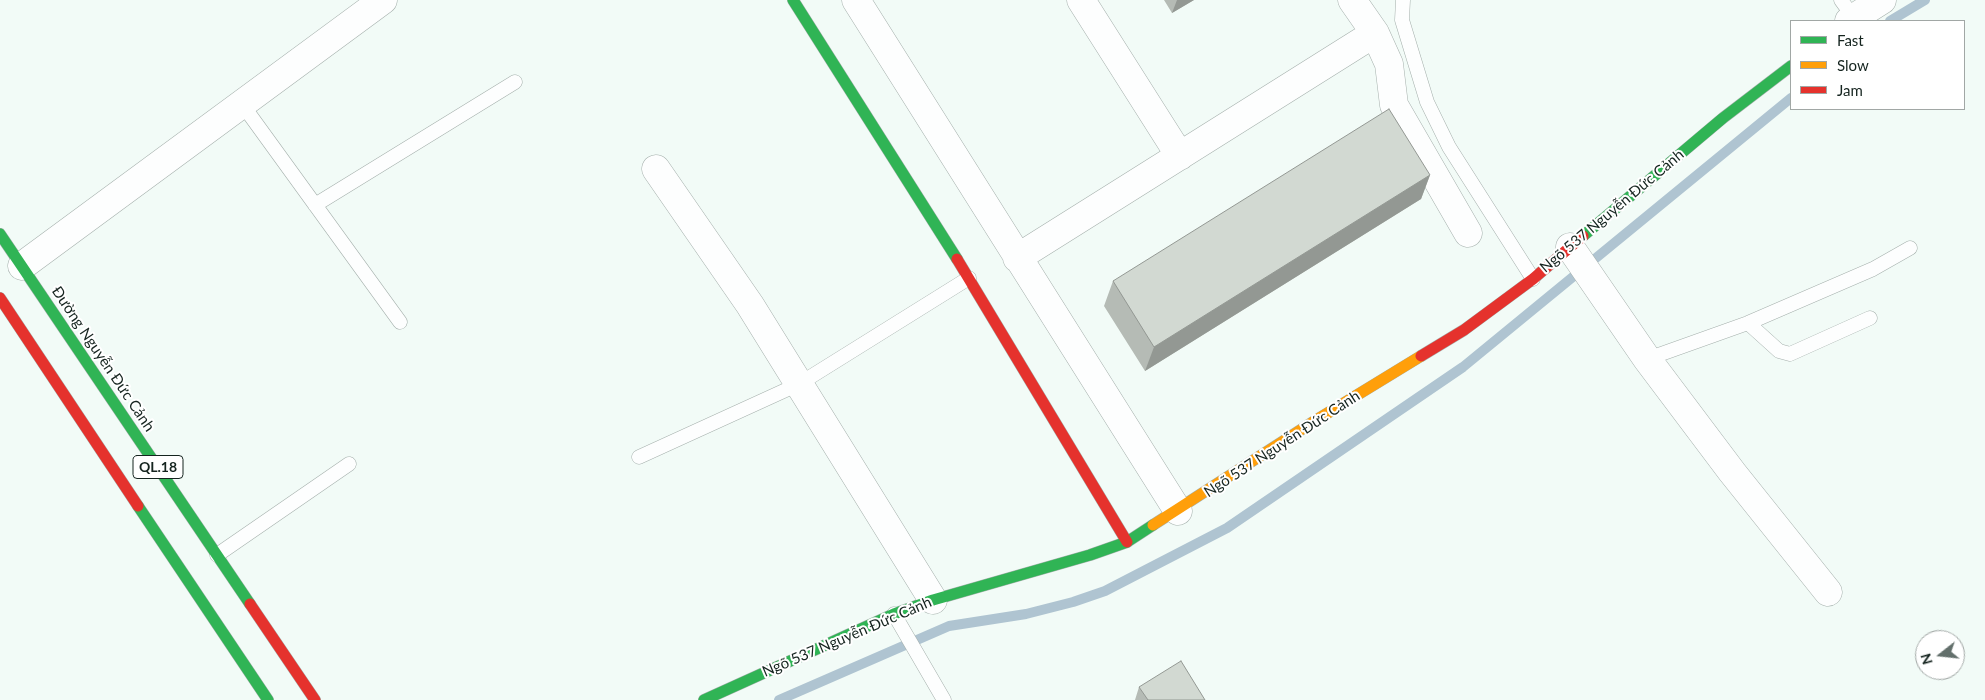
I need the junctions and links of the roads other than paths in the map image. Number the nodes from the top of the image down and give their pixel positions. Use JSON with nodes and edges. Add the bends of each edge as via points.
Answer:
{"nodes":[{"id":1,"x":383,"y":0,"type":"edge"},
{"id":2,"x":793,"y":0,"type":"edge"},
{"id":3,"x":856,"y":0,"type":"edge"},
{"id":4,"x":1081,"y":0,"type":"edge"},
{"id":5,"x":1352,"y":0,"type":"edge"},
{"id":6,"x":1403,"y":0,"type":"edge"},
{"id":7,"x":1882,"y":0,"type":"edge"},
{"id":8,"x":1848,"y":13,"type":"edge"},
{"id":9,"x":1375,"y":33,"type":"junction"},
{"id":10,"x":1790,"y":67,"type":"edge"},
{"id":11,"x":515,"y":82,"type":"dead end"},
{"id":12,"x":242,"y":104,"type":"junction"},
{"id":13,"x":1180,"y":156,"type":"junction"},
{"id":14,"x":656,"y":169,"type":"dead end"},
{"id":15,"x":315,"y":205,"type":"junction"},
{"id":16,"x":1468,"y":233,"type":"dead end"},
{"id":17,"x":0,"y":234,"type":"edge"},
{"id":18,"x":1910,"y":248,"type":"dead end"},
{"id":19,"x":1017,"y":258,"type":"junction"},
{"id":20,"x":1580,"y":260,"type":"junction"},
{"id":21,"x":22,"y":266,"type":"junction"},
{"id":22,"x":969,"y":278,"type":"junction"},
{"id":23,"x":1532,"y":279,"type":"junction"},
{"id":24,"x":0,"y":298,"type":"edge"},
{"id":25,"x":1870,"y":318,"type":"dead end"},
{"id":26,"x":400,"y":322,"type":"dead end"},
{"id":27,"x":1748,"y":322,"type":"junction"},
{"id":28,"x":1647,"y":359,"type":"junction"},
{"id":29,"x":798,"y":384,"type":"junction"},
{"id":30,"x":639,"y":457,"type":"dead end"},
{"id":31,"x":349,"y":464,"type":"dead end"},
{"id":32,"x":1178,"y":511,"type":"junction"},
{"id":33,"x":1127,"y":542,"type":"junction"},
{"id":34,"x":217,"y":555,"type":"junction"},
{"id":35,"x":1828,"y":592,"type":"dead end"},
{"id":36,"x":933,"y":600,"type":"junction"},
{"id":37,"x":894,"y":614,"type":"junction"},
{"id":38,"x":268,"y":700,"type":"edge"},
{"id":39,"x":315,"y":700,"type":"edge"},
{"id":40,"x":704,"y":700,"type":"edge"},
{"id":41,"x":944,"y":700,"type":"edge"}],
"edges":[{"from":1,"to":12,"type":"street"},
{"from":2,"to":22,"type":"main road"},
{"from":3,"to":19,"type":"street"},
{"from":4,"to":13,"type":"street"},
{"from":5,"to":9,"type":"street"},
{"from":6,"to":23,"type":"lane","via":[[1402,20],[1427,102],[1449,147]]},
{"from":7,"to":8,"type":"street"},
{"from":9,"to":13,"type":"street"},
{"from":9,"to":16,"type":"street","via":[[1389,64],[1394,105]]},
{"from":10,"to":20,"type":"main road","name":"Ngõ 537 Nguyễn Đức Cảnh","via":[[1723,118]]},
{"from":11,"to":15,"type":"lane"},
{"from":12,"to":15,"type":"lane"},
{"from":12,"to":21,"type":"street"},
{"from":13,"to":19,"type":"street"},
{"from":14,"to":29,"type":"street","via":[[750,305]]},
{"from":15,"to":26,"type":"lane"},
{"from":17,"to":21,"type":"main road","name":"Đường Nguyễn Đức Cảnh","number":"QL.18"},
{"from":18,"to":27,"type":"lane","via":[[1873,269]]},
{"from":19,"to":32,"type":"street"},
{"from":20,"to":23,"type":"main road","name":"Ngõ 537 Nguyễn Đức Cảnh"},
{"from":20,"to":28,"type":"street"},
{"from":21,"to":34,"type":"main road","name":"Đường Nguyễn Đức Cảnh","number":"QL.18"},
{"from":22,"to":29,"type":"lane"},
{"from":22,"to":33,"type":"main road"},
{"from":23,"to":32,"type":"main road","name":"Ngõ 537 Nguyễn Đức Cảnh","via":[[1464,330],[1313,422]]},
{"from":24,"to":38,"type":"main road","number":"QL.18"},
{"from":25,"to":27,"type":"lane","via":[[1790,354],[1779,351]]},
{"from":27,"to":28,"type":"lane"},
{"from":28,"to":35,"type":"street"},
{"from":29,"to":30,"type":"lane"},
{"from":29,"to":36,"type":"street"},
{"from":31,"to":34,"type":"lane"},
{"from":32,"to":33,"type":"main road","name":"Ngõ 537 Nguyễn Đức Cảnh"},
{"from":33,"to":36,"type":"main road","name":"Ngõ 537 Nguyễn Đức Cảnh"},
{"from":34,"to":39,"type":"main road","name":"Đường Nguyễn Đức Cảnh","number":"QL.18"},
{"from":36,"to":37,"type":"main road","name":"Ngõ 537 Nguyễn Đức Cảnh"},
{"from":37,"to":40,"type":"main road","name":"Ngõ 537 Nguyễn Đức Cảnh"},
{"from":37,"to":41,"type":"lane"}]}
